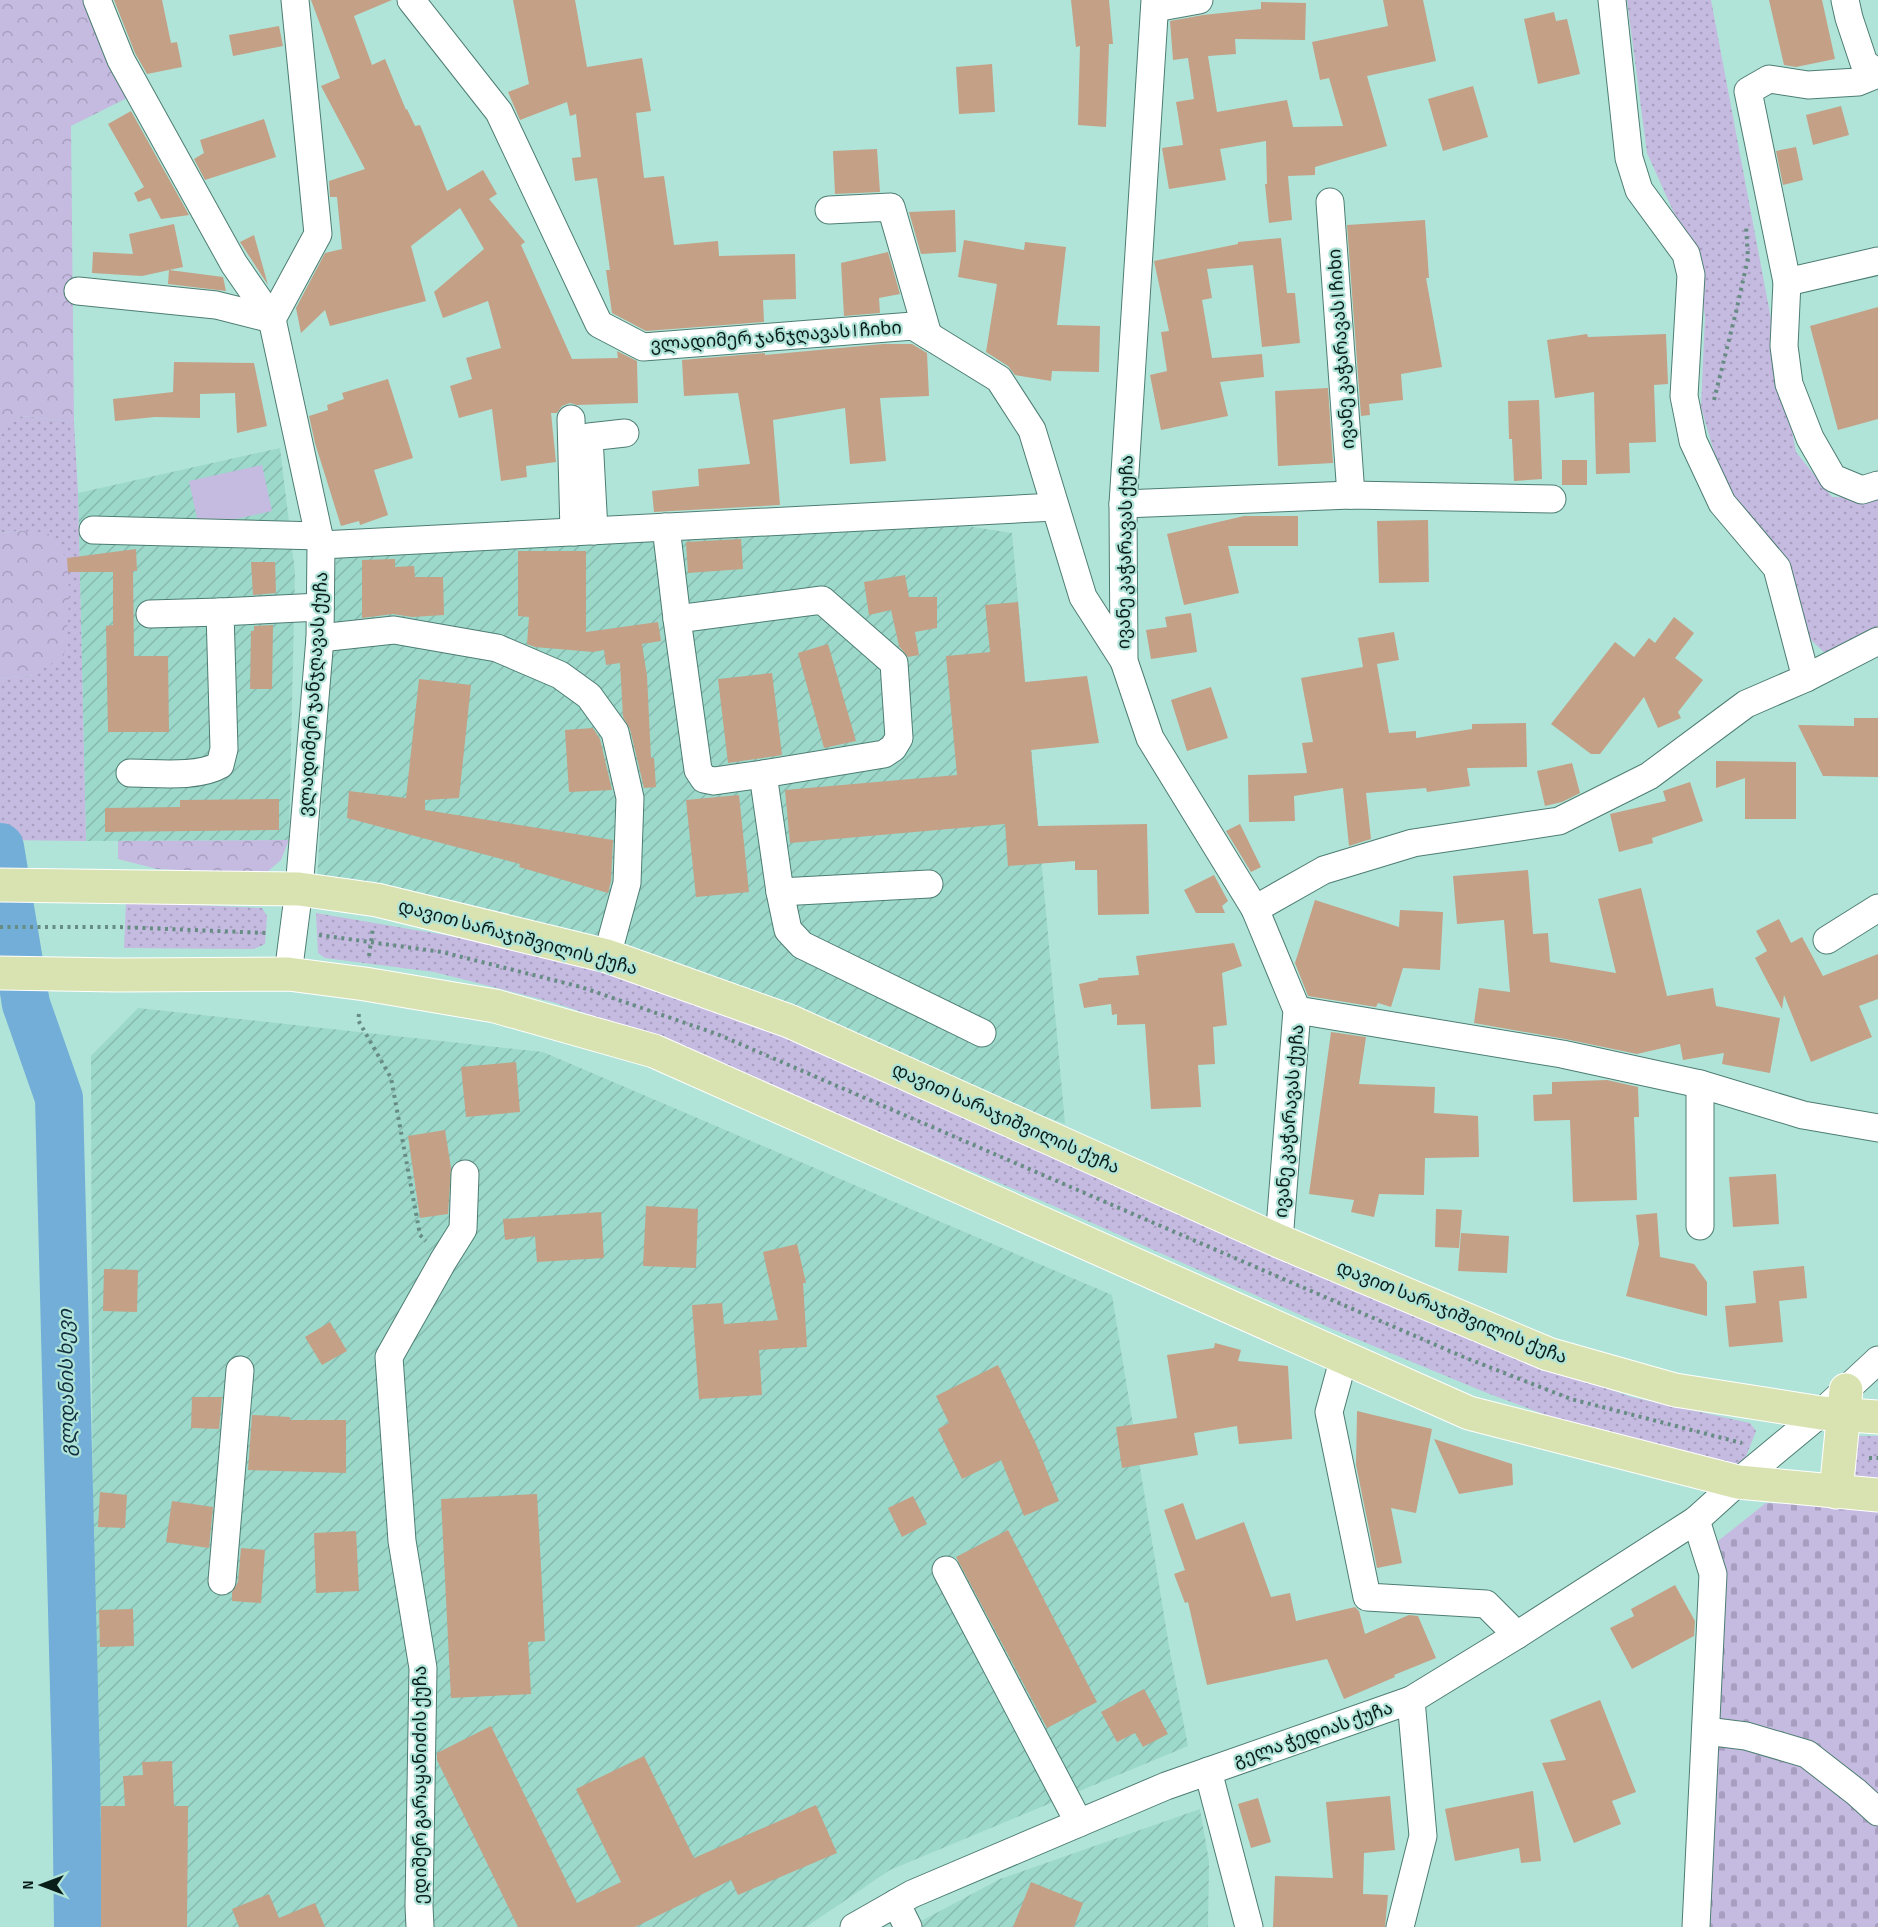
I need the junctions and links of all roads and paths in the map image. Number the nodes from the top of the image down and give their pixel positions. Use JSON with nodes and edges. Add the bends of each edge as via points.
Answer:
{"nodes":[{"id":1,"x":97,"y":0,"type":"edge"},
{"id":2,"x":296,"y":0,"type":"edge"},
{"id":3,"x":411,"y":0,"type":"edge"},
{"id":4,"x":1199,"y":0,"type":"edge"},
{"id":5,"x":1612,"y":0,"type":"edge"},
{"id":6,"x":1845,"y":0,"type":"edge"},
{"id":7,"x":1155,"y":4,"type":"edge"},
{"id":8,"x":1878,"y":74,"type":"edge"},
{"id":9,"x":1330,"y":202,"type":"dead end"},
{"id":10,"x":829,"y":210,"type":"dead end"},
{"id":11,"x":1745,"y":218,"type":"dead end"},
{"id":12,"x":1878,"y":261,"type":"edge"},
{"id":13,"x":1787,"y":282,"type":"junction"},
{"id":14,"x":78,"y":291,"type":"dead end"},
{"id":15,"x":272,"y":319,"type":"junction"},
{"id":16,"x":928,"y":335,"type":"junction"},
{"id":17,"x":571,"y":419,"type":"dead end"},
{"id":18,"x":625,"y":433,"type":"dead end"},
{"id":19,"x":1693,"y":441,"type":"junction"},
{"id":20,"x":1878,"y":485,"type":"edge"},
{"id":21,"x":1351,"y":495,"type":"junction"},
{"id":22,"x":1552,"y":499,"type":"dead end"},
{"id":23,"x":1123,"y":504,"type":"junction"},
{"id":24,"x":1055,"y":507,"type":"junction"},
{"id":25,"x":666,"y":527,"type":"junction"},
{"id":26,"x":93,"y":530,"type":"dead end"},
{"id":27,"x":584,"y":531,"type":"junction"},
{"id":28,"x":320,"y":540,"type":"junction"},
{"id":29,"x":320,"y":607,"type":"junction"},
{"id":30,"x":220,"y":612,"type":"junction"},
{"id":31,"x":150,"y":614,"type":"dead end"},
{"id":32,"x":677,"y":619,"type":"junction"},
{"id":33,"x":320,"y":638,"type":"junction"},
{"id":34,"x":1878,"y":641,"type":"edge"},
{"id":35,"x":1124,"y":662,"type":"junction"},
{"id":36,"x":1806,"y":678,"type":"junction"},
{"id":37,"x":130,"y":773,"type":"dead end"},
{"id":38,"x":763,"y":774,"type":"junction"},
{"id":39,"x":929,"y":884,"type":"dead end"},
{"id":40,"x":0,"y":885,"type":"edge"},
{"id":41,"x":299,"y":889,"type":"junction"},
{"id":42,"x":780,"y":892,"type":"junction"},
{"id":43,"x":377,"y":900,"type":"junction"},
{"id":44,"x":1878,"y":908,"type":"edge"},
{"id":45,"x":1255,"y":909,"type":"junction"},
{"id":46,"x":0,"y":927,"type":"edge"},
{"id":47,"x":118,"y":927,"type":"dead end"},
{"id":48,"x":1827,"y":940,"type":"dead end"},
{"id":49,"x":608,"y":956,"type":"junction"},
{"id":50,"x":0,"y":973,"type":"edge"},
{"id":51,"x":288,"y":974,"type":"junction"},
{"id":52,"x":365,"y":984,"type":"junction"},
{"id":53,"x":1297,"y":1010,"type":"junction"},
{"id":54,"x":982,"y":1033,"type":"dead end"},
{"id":55,"x":1700,"y":1084,"type":"junction"},
{"id":56,"x":1878,"y":1128,"type":"edge"},
{"id":57,"x":465,"y":1174,"type":"dead end"},
{"id":58,"x":1700,"y":1226,"type":"dead end"},
{"id":59,"x":1279,"y":1241,"type":"junction"},
{"id":60,"x":443,"y":1261,"type":"junction"},
{"id":61,"x":1344,"y":1357,"type":"junction"},
{"id":62,"x":1878,"y":1360,"type":"edge"},
{"id":63,"x":240,"y":1370,"type":"dead end"},
{"id":64,"x":1837,"y":1406,"type":"junction"},
{"id":65,"x":1878,"y":1417,"type":"edge"},
{"id":66,"x":1869,"y":1458,"type":"dead end"},
{"id":67,"x":1878,"y":1458,"type":"edge"},
{"id":68,"x":1738,"y":1482,"type":"junction"},
{"id":69,"x":1836,"y":1492,"type":"junction"},
{"id":70,"x":1878,"y":1495,"type":"edge"},
{"id":71,"x":1696,"y":1520,"type":"junction"},
{"id":72,"x":946,"y":1570,"type":"dead end"},
{"id":73,"x":222,"y":1581,"type":"dead end"},
{"id":74,"x":1517,"y":1635,"type":"junction"},
{"id":75,"x":1411,"y":1700,"type":"junction"},
{"id":76,"x":1706,"y":1731,"type":"junction"},
{"id":77,"x":1208,"y":1771,"type":"junction"},
{"id":78,"x":1878,"y":1812,"type":"edge"},
{"id":79,"x":1078,"y":1823,"type":"junction"},
{"id":80,"x":896,"y":1903,"type":"junction"},
{"id":81,"x":420,"y":1927,"type":"edge"},
{"id":82,"x":854,"y":1927,"type":"edge"},
{"id":83,"x":908,"y":1927,"type":"edge"},
{"id":84,"x":1249,"y":1927,"type":"edge"},
{"id":85,"x":1400,"y":1927,"type":"edge"},
{"id":86,"x":1696,"y":1927,"type":"edge"}],
"edges":[{"from":1,"to":15,"type":"street","via":[[126,70],[234,264]]},
{"from":2,"to":15,"type":"street","via":[[318,234]]},
{"from":3,"to":16,"type":"street","name":"ვლადიმერ ჯანჯღავას I ჩიხი","via":[[499,112],[598,324],[643,347],[913,326]]},
{"from":4,"to":7,"type":"street"},
{"from":5,"to":19,"type":"street","via":[[1629,158],[1639,190],[1686,254],[1691,275],[1684,396]]},
{"from":6,"to":8,"type":"street","via":[[1864,63]]},
{"from":7,"to":23,"type":"street","name":"ივანე კაჭარავას ქუჩა"},
{"from":8,"to":13,"type":"street","via":[[1858,82],[1808,85],[1769,79],[1748,91]]},
{"from":9,"to":21,"type":"street","name":"ივანე კაჭარავას I ჩიხი"},
{"from":10,"to":16,"type":"street","via":[[891,207]]},
{"from":11,"to":19,"type":"path","via":[[1748,258],[1736,312],[1710,414]]},
{"from":12,"to":13,"type":"street"},
{"from":13,"to":20,"type":"street","via":[[1784,346],[1790,384],[1810,438],[1833,478],[1862,490]]},
{"from":14,"to":15,"type":"street","via":[[216,305]]},
{"from":15,"to":28,"type":"street","name":"ვლადიმერ ჯანჯღავას ქუჩა"},
{"from":16,"to":24,"type":"street","name":"ვლადიმერ ჯანჯღავას I ჩიხი","via":[[999,379],[1032,430]]},
{"from":17,"to":27,"type":"street"},
{"from":18,"to":27,"type":"street","via":[[589,437]]},
{"from":19,"to":36,"type":"street","via":[[1722,503],[1777,568]]},
{"from":21,"to":22,"type":"street"},
{"from":21,"to":23,"type":"street"},
{"from":23,"to":35,"type":"street","name":"ივანე კაჭარავას ქუჩა"},
{"from":24,"to":25,"type":"street"},
{"from":24,"to":35,"type":"street","name":"ვლადიმერ ჯანჯღავას I ჩიხი","via":[[1083,597]]},
{"from":25,"to":27,"type":"street"},
{"from":25,"to":32,"type":"street"},
{"from":26,"to":28,"type":"street"},
{"from":27,"to":28,"type":"street"},
{"from":28,"to":29,"type":"street","name":"ვლადიმერ ჯანჯღავას ქუჩა"},
{"from":29,"to":30,"type":"street"},
{"from":29,"to":33,"type":"street","name":"ვლადიმერ ჯანჯღავას ქუჩა"},
{"from":30,"to":31,"type":"street"},
{"from":30,"to":37,"type":"street","via":[[224,748],[220,765],[192,772]]},
{"from":32,"to":38,"type":"street","via":[[698,770],[704,779],[714,781]]},
{"from":32,"to":38,"type":"street","via":[[822,600],[894,663],[899,738],[893,748],[884,754]]},
{"from":33,"to":41,"type":"street","name":"ვლადიმერ ჯანჯღავას ქუჩა"},
{"from":33,"to":49,"type":"street","via":[[394,630],[497,648],[561,675],[589,696],[615,732],[630,798],[627,883]]},
{"from":34,"to":36,"type":"street"},
{"from":35,"to":45,"type":"street","name":"ივანე კაჭარავას ქუჩა","via":[[1150,738]]},
{"from":36,"to":45,"type":"street","via":[[1746,704],[1649,776],[1560,821],[1413,843],[1324,870]]},
{"from":38,"to":42,"type":"street"},
{"from":39,"to":42,"type":"street"},
{"from":40,"to":41,"type":"main road","name":"დავით სარაჯიშვილის ქუჩა"},
{"from":41,"to":43,"type":"main road","name":"დავით სარაჯიშვილის ქუჩა"},
{"from":41,"to":51,"type":"street","name":"ვლადიმერ ჯანჯღავას ქუჩა"},
{"from":42,"to":54,"type":"street","via":[[788,930],[802,945]]},
{"from":43,"to":49,"type":"main road","name":"დავით სარაჯიშვილის ქუჩა"},
{"from":43,"to":52,"type":"path"},
{"from":44,"to":48,"type":"street"},
{"from":45,"to":53,"type":"street","name":"ივანე კაჭარავას ქუჩა"},
{"from":46,"to":47,"type":"path"},
{"from":49,"to":59,"type":"main road","name":"დავით სარაჯიშვილის ქუჩა","via":[[789,1021]]},
{"from":50,"to":51,"type":"main road"},
{"from":51,"to":52,"type":"main road"},
{"from":52,"to":60,"type":"path","via":[[358,1020],[391,1078],[420,1235]]},
{"from":52,"to":61,"type":"main road","via":[[495,1006],[654,1052]]},
{"from":53,"to":55,"type":"street","via":[[1562,1054]]},
{"from":53,"to":59,"type":"street","name":"ივანე კაჭარავას ქუჩა"},
{"from":55,"to":56,"type":"street","via":[[1803,1115]]},
{"from":55,"to":58,"type":"street"},
{"from":57,"to":60,"type":"street","via":[[463,1228]]},
{"from":59,"to":64,"type":"main road","name":"დავით სარაჯიშვილის ქუჩა","via":[[1548,1354],[1675,1390]]},
{"from":60,"to":81,"type":"street","name":"ედიშერ გარაყანიძის ქუჩა","via":[[389,1357],[402,1540],[423,1668]]},
{"from":61,"to":68,"type":"main road","via":[[1469,1413]]},
{"from":61,"to":74,"type":"street","via":[[1329,1412],[1367,1597],[1486,1604]]},
{"from":62,"to":64,"type":"street","name":"გელა ჭედიას ქუჩა"},
{"from":63,"to":73,"type":"street"},
{"from":64,"to":65,"type":"main road","name":"დავით სარაჯიშვილის ქუჩა"},
{"from":64,"to":68,"type":"street","name":"გელა ჭედიას ქუჩა"},
{"from":64,"to":69,"type":"main road"},
{"from":66,"to":67,"type":"path"},
{"from":68,"to":69,"type":"main road"},
{"from":68,"to":71,"type":"street","name":"გელა ჭედიას ქუჩა"},
{"from":69,"to":70,"type":"main road"},
{"from":71,"to":74,"type":"street","name":"გელა ჭედიას ქუჩა"},
{"from":71,"to":76,"type":"street","via":[[1713,1574]]},
{"from":72,"to":79,"type":"street"},
{"from":74,"to":75,"type":"street","name":"გელა ჭედიას ქუჩა"},
{"from":75,"to":77,"type":"street","name":"გელა ჭედიას ქუჩა"},
{"from":75,"to":85,"type":"street","via":[[1423,1836]]},
{"from":76,"to":78,"type":"street","via":[[1746,1736],[1807,1754]]},
{"from":76,"to":86,"type":"street"},
{"from":77,"to":79,"type":"street","name":"გელა ჭედიას ქუჩა"},
{"from":77,"to":84,"type":"street"},
{"from":79,"to":80,"type":"street","name":"გელა ჭედიას ქუჩა"},
{"from":80,"to":82,"type":"street","name":"გელა ჭედიას ქუჩა"},
{"from":80,"to":83,"type":"street"}]}
